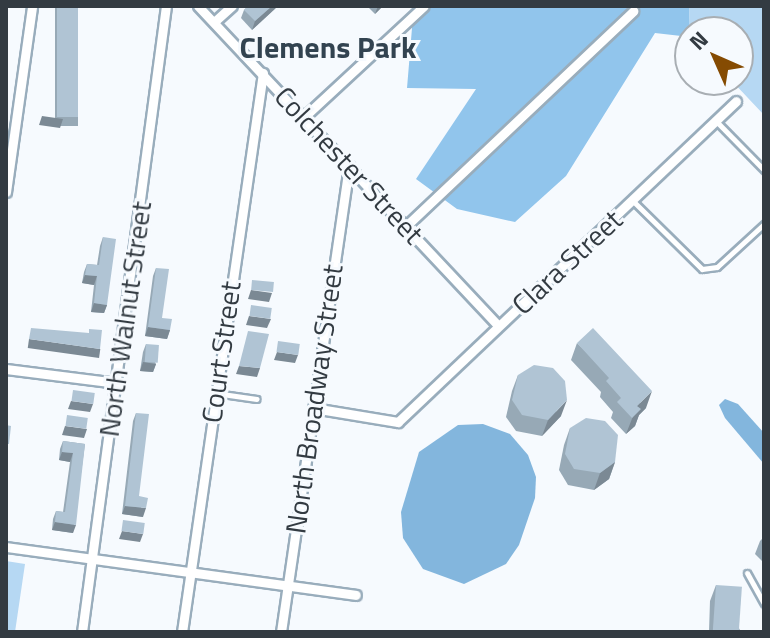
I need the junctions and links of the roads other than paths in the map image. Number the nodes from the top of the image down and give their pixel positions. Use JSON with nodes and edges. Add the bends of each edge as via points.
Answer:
{"nodes":[{"id":1,"x":32,"y":6,"type":"edge"},
{"id":2,"x":166,"y":6,"type":"edge"},
{"id":3,"x":198,"y":6,"type":"edge"},
{"id":4,"x":232,"y":6,"type":"edge"},
{"id":5,"x":424,"y":6,"type":"edge"},
{"id":6,"x":633,"y":11,"type":"dead end"},
{"id":7,"x":214,"y":22,"type":"junction"},
{"id":8,"x":263,"y":73,"type":"junction"},
{"id":9,"x":736,"y":101,"type":"dead end"},
{"id":10,"x":304,"y":117,"type":"junction"},
{"id":11,"x":715,"y":120,"type":"junction"},
{"id":12,"x":349,"y":166,"type":"junction"},
{"id":13,"x":764,"y":170,"type":"edge"},
{"id":14,"x":6,"y":192,"type":"edge"},
{"id":15,"x":633,"y":201,"type":"junction"},
{"id":16,"x":764,"y":224,"type":"edge"},
{"id":17,"x":406,"y":226,"type":"junction"},
{"id":18,"x":498,"y":325,"type":"junction"},
{"id":19,"x":6,"y":369,"type":"edge"},
{"id":20,"x":117,"y":383,"type":"junction"},
{"id":21,"x":215,"y":393,"type":"junction"},
{"id":22,"x":257,"y":399,"type":"dead end"},
{"id":23,"x":313,"y":408,"type":"junction"},
{"id":24,"x":6,"y":547,"type":"edge"},
{"id":25,"x":92,"y":559,"type":"junction"},
{"id":26,"x":190,"y":572,"type":"junction"},
{"id":27,"x":747,"y":573,"type":"dead end"},
{"id":28,"x":287,"y":585,"type":"junction"},
{"id":29,"x":356,"y":595,"type":"dead end"},
{"id":30,"x":764,"y":604,"type":"edge"},
{"id":31,"x":82,"y":632,"type":"edge"},
{"id":32,"x":182,"y":632,"type":"edge"},
{"id":33,"x":281,"y":632,"type":"edge"}],
"edges":[{"from":1,"to":14,"type":"street"},
{"from":2,"to":20,"type":"street","name":"North Walnut Street"},
{"from":3,"to":7,"type":"street","name":"Colchester Street"},
{"from":4,"to":7,"type":"street"},
{"from":5,"to":10,"type":"street"},
{"from":6,"to":17,"type":"street"},
{"from":7,"to":8,"type":"street","name":"Colchester Street"},
{"from":8,"to":10,"type":"street","name":"Colchester Street"},
{"from":8,"to":21,"type":"street","name":"Court Street"},
{"from":9,"to":11,"type":"street","name":"Clara Street"},
{"from":10,"to":12,"type":"street","name":"Colchester Street"},
{"from":11,"to":13,"type":"lane"},
{"from":11,"to":15,"type":"street","name":"Clara Street"},
{"from":12,"to":17,"type":"street","name":"Colchester Street"},
{"from":12,"to":23,"type":"street","name":"North Broadway Street"},
{"from":15,"to":16,"type":"lane","via":[[702,269],[717,267]]},
{"from":15,"to":18,"type":"street","name":"Clara Street"},
{"from":17,"to":18,"type":"street","name":"Colchester Street"},
{"from":18,"to":23,"type":"street","name":"Clara Street","via":[[398,422]]},
{"from":19,"to":20,"type":"street"},
{"from":20,"to":25,"type":"street","name":"North Walnut Street"},
{"from":21,"to":22,"type":"lane"},
{"from":21,"to":26,"type":"street","name":"Court Street"},
{"from":23,"to":28,"type":"street","name":"North Broadway Street"},
{"from":24,"to":25,"type":"street"},
{"from":25,"to":26,"type":"street"},
{"from":25,"to":31,"type":"street","name":"North Walnut Street"},
{"from":26,"to":28,"type":"street"},
{"from":26,"to":32,"type":"street","name":"Court Street"},
{"from":27,"to":30,"type":"lane"},
{"from":28,"to":29,"type":"street"},
{"from":28,"to":33,"type":"street","name":"North Broadway Street"}]}
